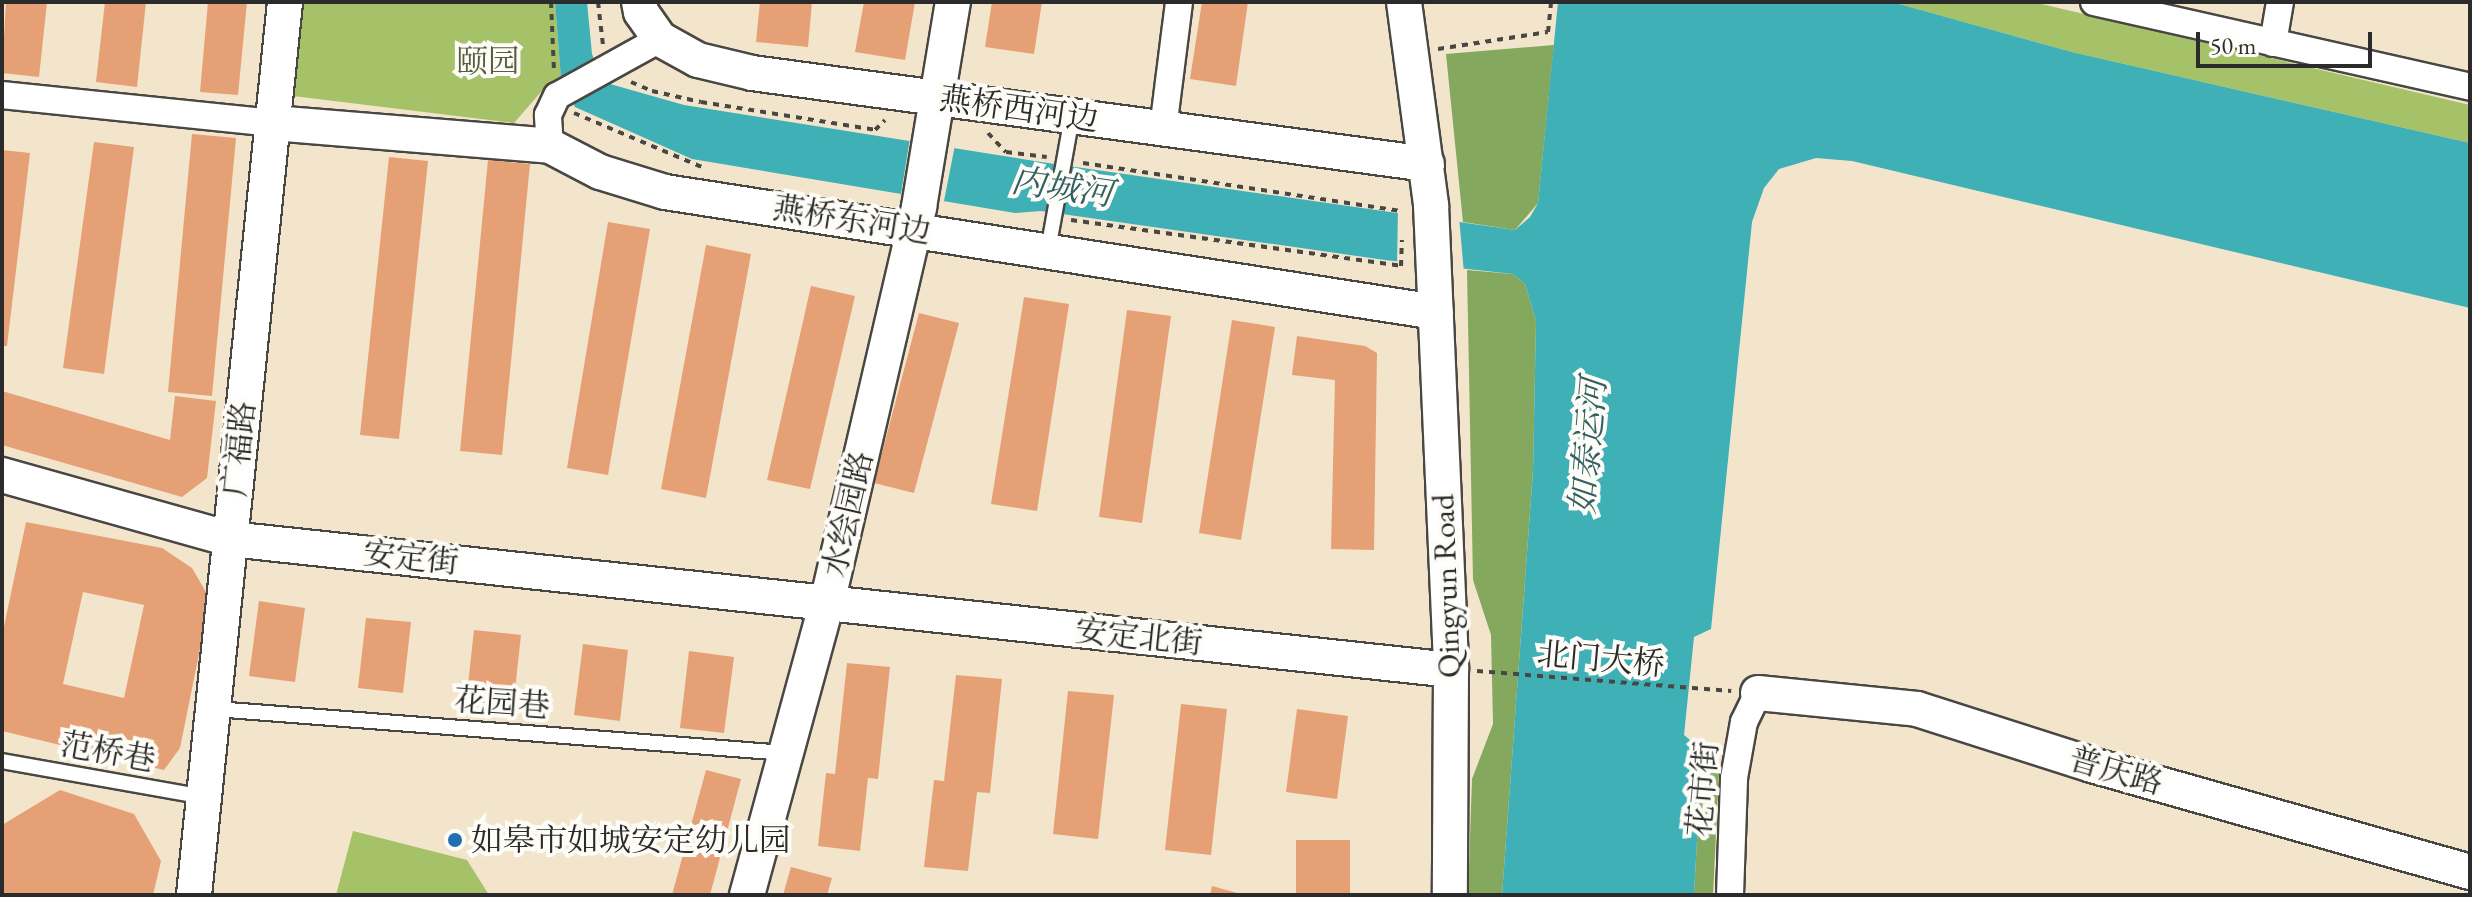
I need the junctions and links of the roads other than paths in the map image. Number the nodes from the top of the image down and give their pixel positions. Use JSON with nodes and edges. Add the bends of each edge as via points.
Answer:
{"nodes":[{"id":1,"x":285,"y":2,"type":"edge"},
{"id":2,"x":639,"y":2,"type":"edge"},
{"id":3,"x":953,"y":2,"type":"edge"},
{"id":4,"x":1179,"y":2,"type":"edge"},
{"id":5,"x":1404,"y":2,"type":"edge"},
{"id":6,"x":2094,"y":2,"type":"edge"},
{"id":7,"x":2280,"y":2,"type":"edge"},
{"id":8,"x":660,"y":39,"type":"junction"},
{"id":9,"x":2273,"y":43,"type":"junction"},
{"id":10,"x":2470,"y":87,"type":"edge"},
{"id":11,"x":2,"y":95,"type":"edge"},
{"id":12,"x":943,"y":109,"type":"junction"},
{"id":13,"x":1072,"y":117,"type":"junction"},
{"id":14,"x":273,"y":123,"type":"junction"},
{"id":15,"x":1163,"y":129,"type":"junction"},
{"id":16,"x":550,"y":146,"type":"junction"},
{"id":17,"x":1427,"y":164,"type":"junction"},
{"id":18,"x":917,"y":218,"type":"junction"},
{"id":19,"x":1052,"y":228,"type":"junction"},
{"id":20,"x":1436,"y":312,"type":"junction"},
{"id":21,"x":2,"y":475,"type":"edge"},
{"id":22,"x":230,"y":539,"type":"junction"},
{"id":23,"x":827,"y":603,"type":"junction"},
{"id":24,"x":1462,"y":671,"type":"junction"},
{"id":25,"x":1758,"y":693,"type":"joint"},
{"id":26,"x":215,"y":709,"type":"junction"},
{"id":27,"x":786,"y":753,"type":"junction"},
{"id":28,"x":2,"y":761,"type":"edge"},
{"id":29,"x":204,"y":797,"type":"junction"},
{"id":30,"x":2470,"y":872,"type":"edge"},
{"id":31,"x":194,"y":895,"type":"edge"},
{"id":32,"x":747,"y":895,"type":"edge"},
{"id":33,"x":1450,"y":895,"type":"edge"},
{"id":34,"x":1730,"y":895,"type":"edge"}],
"edges":[{"from":1,"to":14,"type":"street","name":"广福路"},
{"from":2,"to":8,"type":"street"},
{"from":3,"to":12,"type":"street","name":"水绘园路"},
{"from":4,"to":15,"type":"street"},
{"from":5,"to":17,"type":"street"},
{"from":6,"to":9,"type":"street"},
{"from":7,"to":9,"type":"street"},
{"from":8,"to":12,"type":"street","name":"燕桥西河边","via":[[698,60]]},
{"from":8,"to":16,"type":"street","via":[[561,94],[548,115]]},
{"from":9,"to":10,"type":"street"},
{"from":11,"to":14,"type":"street"},
{"from":12,"to":13,"type":"street","name":"燕桥西河边"},
{"from":12,"to":18,"type":"street","name":"水绘园路"},
{"from":13,"to":15,"type":"street","name":"燕桥西河边"},
{"from":13,"to":19,"type":"lane"},
{"from":14,"to":16,"type":"street","name":"燕桥东河边"},
{"from":14,"to":22,"type":"street","name":"广福路"},
{"from":15,"to":17,"type":"street","name":"燕桥西河边"},
{"from":16,"to":18,"type":"street","name":"燕桥东河边","via":[[600,172],[665,192]]},
{"from":17,"to":20,"type":"street","name":"Qingyun Road","via":[[1416,208],[1434,277]]},
{"from":18,"to":19,"type":"street","name":"燕桥东河边"},
{"from":18,"to":23,"type":"street","name":"水绘园路"},
{"from":19,"to":20,"type":"street","name":"燕桥东河边"},
{"from":20,"to":24,"type":"street","name":"Qingyun Road"},
{"from":21,"to":22,"type":"street","name":"安定街"},
{"from":22,"to":23,"type":"street","name":"安定街"},
{"from":22,"to":26,"type":"street","name":"广福路"},
{"from":23,"to":24,"type":"street","name":"安定北街"},
{"from":23,"to":27,"type":"street","name":"水绘园路"},
{"from":24,"to":33,"type":"street","name":"Qingyun Road"},
{"from":25,"to":30,"type":"street","name":"普庆路","via":[[1917,709],[2092,765]]},
{"from":25,"to":34,"type":"street","name":"花市街","via":[[1744,722],[1734,778]]},
{"from":26,"to":27,"type":"lane","name":"花园巷"},
{"from":26,"to":29,"type":"street","name":"广福路"},
{"from":27,"to":32,"type":"street","name":"水绘园路"},
{"from":28,"to":29,"type":"lane","name":"范桥巷"},
{"from":29,"to":31,"type":"street","name":"广福路"}]}
